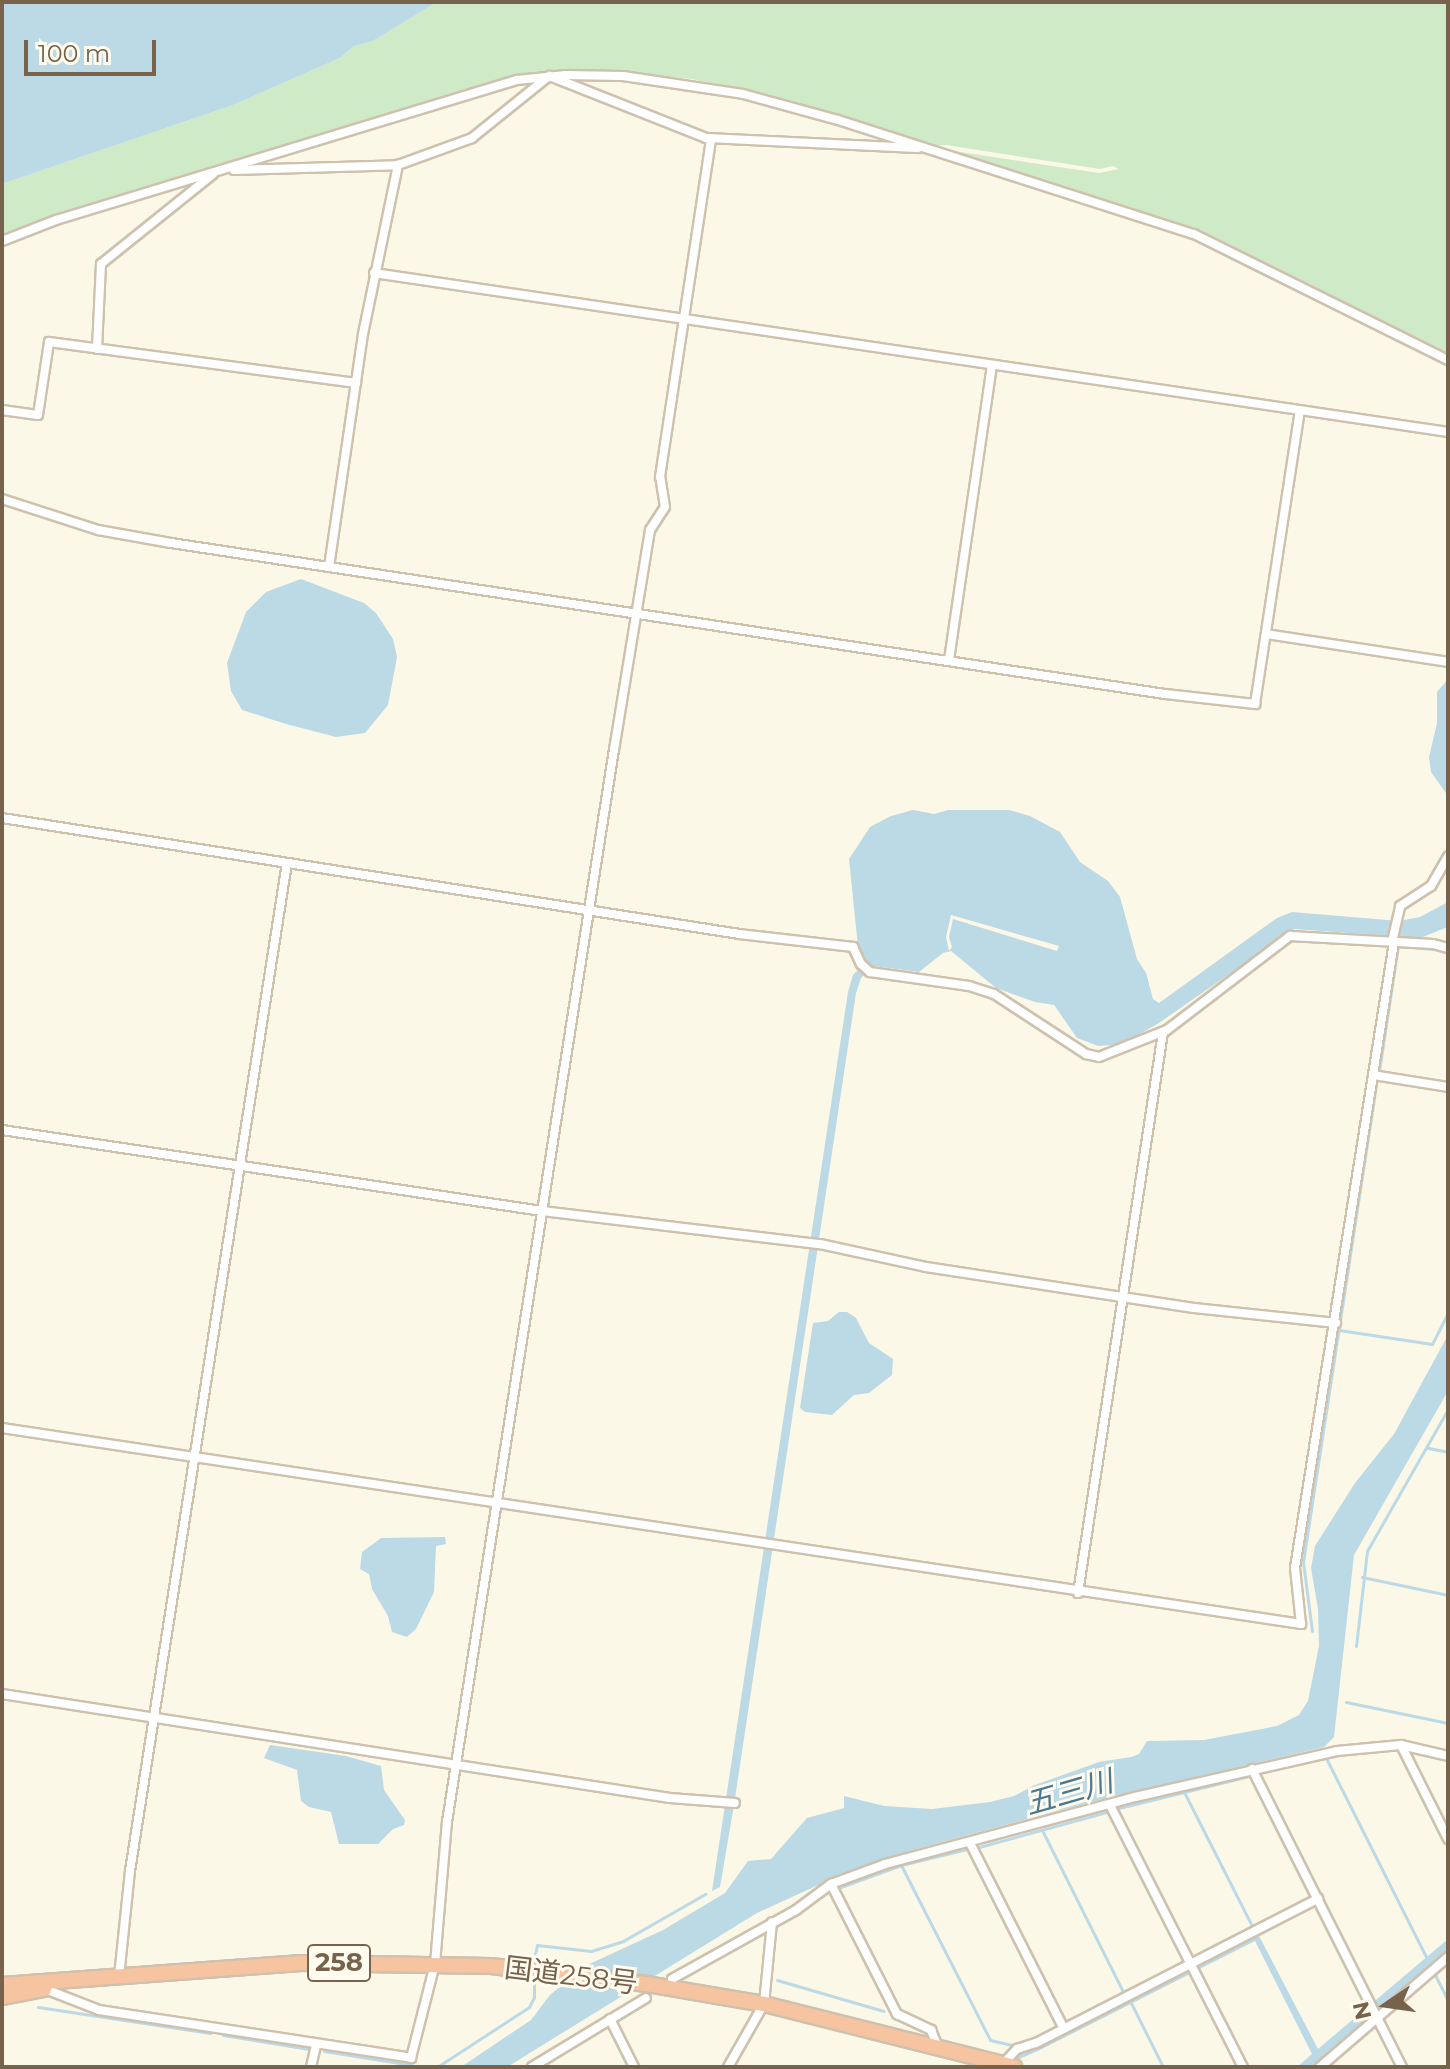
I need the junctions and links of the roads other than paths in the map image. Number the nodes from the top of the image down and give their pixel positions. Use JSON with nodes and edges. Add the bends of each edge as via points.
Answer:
{"nodes":[{"id":1,"x":550,"y":76,"type":"junction"},
{"id":2,"x":711,"y":139,"type":"junction"},
{"id":3,"x":931,"y":149,"type":"junction"},
{"id":4,"x":398,"y":165,"type":"junction"},
{"id":5,"x":219,"y":171,"type":"junction"},
{"id":6,"x":2,"y":241,"type":"edge"},
{"id":7,"x":374,"y":273,"type":"junction"},
{"id":8,"x":684,"y":318,"type":"junction"},
{"id":9,"x":97,"y":349,"type":"junction"},
{"id":10,"x":1445,"y":359,"type":"edge"},
{"id":11,"x":992,"y":365,"type":"junction"},
{"id":12,"x":356,"y":383,"type":"junction"},
{"id":13,"x":2,"y":410,"type":"edge"},
{"id":14,"x":1300,"y":411,"type":"junction"},
{"id":15,"x":1448,"y":432,"type":"edge"},
{"id":16,"x":2,"y":499,"type":"edge"},
{"id":17,"x":329,"y":567,"type":"junction"},
{"id":18,"x":637,"y":614,"type":"junction"},
{"id":19,"x":1266,"y":634,"type":"junction"},
{"id":20,"x":949,"y":660,"type":"junction"},
{"id":21,"x":1448,"y":662,"type":"edge"},
{"id":22,"x":2,"y":818,"type":"edge"},
{"id":23,"x":1448,"y":857,"type":"edge"},
{"id":24,"x":287,"y":863,"type":"junction"},
{"id":25,"x":589,"y":910,"type":"junction"},
{"id":26,"x":1393,"y":941,"type":"junction"},
{"id":27,"x":1448,"y":948,"type":"edge"},
{"id":28,"x":1163,"y":1032,"type":"junction"},
{"id":29,"x":1373,"y":1075,"type":"junction"},
{"id":30,"x":1448,"y":1087,"type":"edge"},
{"id":31,"x":2,"y":1130,"type":"edge"},
{"id":32,"x":241,"y":1167,"type":"junction"},
{"id":33,"x":542,"y":1211,"type":"junction"},
{"id":34,"x":1123,"y":1297,"type":"junction"},
{"id":35,"x":1336,"y":1323,"type":"junction"},
{"id":36,"x":2,"y":1428,"type":"edge"},
{"id":37,"x":196,"y":1458,"type":"junction"},
{"id":38,"x":497,"y":1502,"type":"junction"},
{"id":39,"x":1078,"y":1593,"type":"junction"},
{"id":40,"x":2,"y":1694,"type":"edge"},
{"id":41,"x":155,"y":1718,"type":"junction"},
{"id":42,"x":1401,"y":1745,"type":"junction"},
{"id":43,"x":1448,"y":1756,"type":"edge"},
{"id":44,"x":456,"y":1764,"type":"junction"},
{"id":45,"x":1252,"y":1769,"type":"junction"},
{"id":46,"x":731,"y":1803,"type":"dead end"},
{"id":47,"x":1110,"y":1805,"type":"junction"},
{"id":48,"x":1448,"y":1839,"type":"edge"},
{"id":49,"x":970,"y":1843,"type":"junction"},
{"id":50,"x":831,"y":1884,"type":"junction"},
{"id":51,"x":1318,"y":1899,"type":"junction"},
{"id":52,"x":772,"y":1922,"type":"junction"},
{"id":53,"x":1448,"y":1957,"type":"edge"},
{"id":54,"x":435,"y":1964,"type":"junction"},
{"id":55,"x":1192,"y":1968,"type":"junction"},
{"id":56,"x":119,"y":1977,"type":"junction"},
{"id":57,"x":672,"y":1979,"type":"dead end"},
{"id":58,"x":2,"y":1985,"type":"edge"},
{"id":59,"x":45,"y":1989,"type":"junction"},
{"id":60,"x":646,"y":1991,"type":"junction"},
{"id":61,"x":2,"y":1995,"type":"edge"},
{"id":62,"x":764,"y":2004,"type":"junction"},
{"id":63,"x":1378,"y":2017,"type":"junction"},
{"id":64,"x":610,"y":2019,"type":"junction"},
{"id":65,"x":1064,"y":2029,"type":"junction"},
{"id":66,"x":316,"y":2045,"type":"junction"},
{"id":67,"x":938,"y":2047,"type":"junction"},
{"id":68,"x":978,"y":2063,"type":"edge"},
{"id":69,"x":1008,"y":2066,"type":"edge"},
{"id":70,"x":311,"y":2067,"type":"edge"},
{"id":71,"x":532,"y":2067,"type":"edge"},
{"id":72,"x":634,"y":2067,"type":"edge"},
{"id":73,"x":728,"y":2067,"type":"edge"},
{"id":74,"x":1243,"y":2067,"type":"edge"},
{"id":75,"x":1320,"y":2067,"type":"edge"},
{"id":76,"x":1402,"y":2067,"type":"edge"}],
"edges":[{"from":1,"to":2,"type":"street"},
{"from":1,"to":3,"type":"street","via":[[591,74],[691,84],[757,97]]},
{"from":1,"to":4,"type":"street","via":[[472,138]]},
{"from":1,"to":5,"type":"street","via":[[503,84]]},
{"from":2,"to":3,"type":"street"},
{"from":2,"to":8,"type":"street"},
{"from":3,"to":10,"type":"street","via":[[1194,234]]},
{"from":4,"to":5,"type":"street"},
{"from":4,"to":7,"type":"street"},
{"from":5,"to":6,"type":"street"},
{"from":5,"to":9,"type":"street","via":[[101,264]]},
{"from":7,"to":8,"type":"street"},
{"from":7,"to":12,"type":"street"},
{"from":8,"to":11,"type":"street"},
{"from":8,"to":18,"type":"street","via":[[660,477],[665,507],[650,530]]},
{"from":9,"to":12,"type":"street"},
{"from":9,"to":13,"type":"street","via":[[49,342],[38,415]]},
{"from":11,"to":14,"type":"street"},
{"from":11,"to":20,"type":"street"},
{"from":12,"to":17,"type":"street"},
{"from":14,"to":15,"type":"street"},
{"from":14,"to":19,"type":"street"},
{"from":16,"to":17,"type":"street","via":[[98,530]]},
{"from":17,"to":18,"type":"street"},
{"from":18,"to":20,"type":"street"},
{"from":18,"to":25,"type":"street"},
{"from":19,"to":20,"type":"street","via":[[1255,704]]},
{"from":19,"to":21,"type":"street"},
{"from":22,"to":24,"type":"street"},
{"from":23,"to":26,"type":"street","via":[[1431,886],[1400,906]]},
{"from":24,"to":25,"type":"street"},
{"from":24,"to":32,"type":"street"},
{"from":25,"to":28,"type":"street","via":[[853,947],[870,972],[994,994],[1086,1054],[1099,1057]]},
{"from":25,"to":33,"type":"street"},
{"from":26,"to":27,"type":"street"},
{"from":26,"to":28,"type":"street","via":[[1290,936]]},
{"from":26,"to":29,"type":"street"},
{"from":28,"to":34,"type":"street"},
{"from":29,"to":30,"type":"street"},
{"from":29,"to":35,"type":"street"},
{"from":31,"to":32,"type":"street"},
{"from":32,"to":33,"type":"street"},
{"from":32,"to":37,"type":"street"},
{"from":33,"to":34,"type":"street","via":[[820,1244],[926,1267]]},
{"from":33,"to":38,"type":"street"},
{"from":34,"to":35,"type":"street"},
{"from":34,"to":39,"type":"street"},
{"from":35,"to":39,"type":"street","via":[[1295,1568],[1301,1624]]},
{"from":36,"to":37,"type":"street"},
{"from":37,"to":38,"type":"street"},
{"from":37,"to":41,"type":"street"},
{"from":38,"to":39,"type":"street"},
{"from":38,"to":44,"type":"street"},
{"from":40,"to":41,"type":"street"},
{"from":41,"to":44,"type":"street"},
{"from":41,"to":56,"type":"street"},
{"from":42,"to":43,"type":"street"},
{"from":42,"to":45,"type":"street","via":[[1337,1751]]},
{"from":42,"to":48,"type":"street"},
{"from":44,"to":46,"type":"street"},
{"from":44,"to":54,"type":"street","via":[[441,1866]]},
{"from":45,"to":47,"type":"street"},
{"from":45,"to":51,"type":"street"},
{"from":47,"to":49,"type":"street"},
{"from":47,"to":55,"type":"street"},
{"from":49,"to":50,"type":"street"},
{"from":49,"to":65,"type":"street"},
{"from":50,"to":52,"type":"street"},
{"from":50,"to":67,"type":"street","via":[[897,2014],[931,2030]]},
{"from":51,"to":55,"type":"street"},
{"from":51,"to":63,"type":"street"},
{"from":52,"to":57,"type":"street"},
{"from":52,"to":62,"type":"street"},
{"from":53,"to":63,"type":"street"},
{"from":54,"to":56,"type":"highway","name":"国道258号","number":"258","via":[[301,1963]]},
{"from":54,"to":60,"type":"highway","name":"国道258号","number":"258","via":[[559,1972]]},
{"from":54,"to":66,"type":"street","via":[[411,2058]]},
{"from":55,"to":65,"type":"street"},
{"from":55,"to":74,"type":"street"},
{"from":56,"to":58,"type":"highway","name":"国道258号","number":"258"},
{"from":56,"to":59,"type":"highway","name":"国道258号","number":"258"},
{"from":59,"to":61,"type":"highway","name":"国道258号","number":"258"},
{"from":59,"to":66,"type":"street","via":[[99,2010]]},
{"from":60,"to":62,"type":"highway","name":"国道258号","number":"258"},
{"from":60,"to":64,"type":"street"},
{"from":62,"to":67,"type":"highway","name":"国道258号","number":"258"},
{"from":62,"to":73,"type":"street"},
{"from":63,"to":75,"type":"street"},
{"from":63,"to":76,"type":"street"},
{"from":64,"to":71,"type":"street"},
{"from":64,"to":72,"type":"street"},
{"from":65,"to":69,"type":"street","via":[[1017,2049]]},
{"from":66,"to":70,"type":"street"},
{"from":67,"to":68,"type":"highway","name":"国道258号","number":"258"},
{"from":68,"to":69,"type":"highway","name":"国道258号","number":"258"}]}
